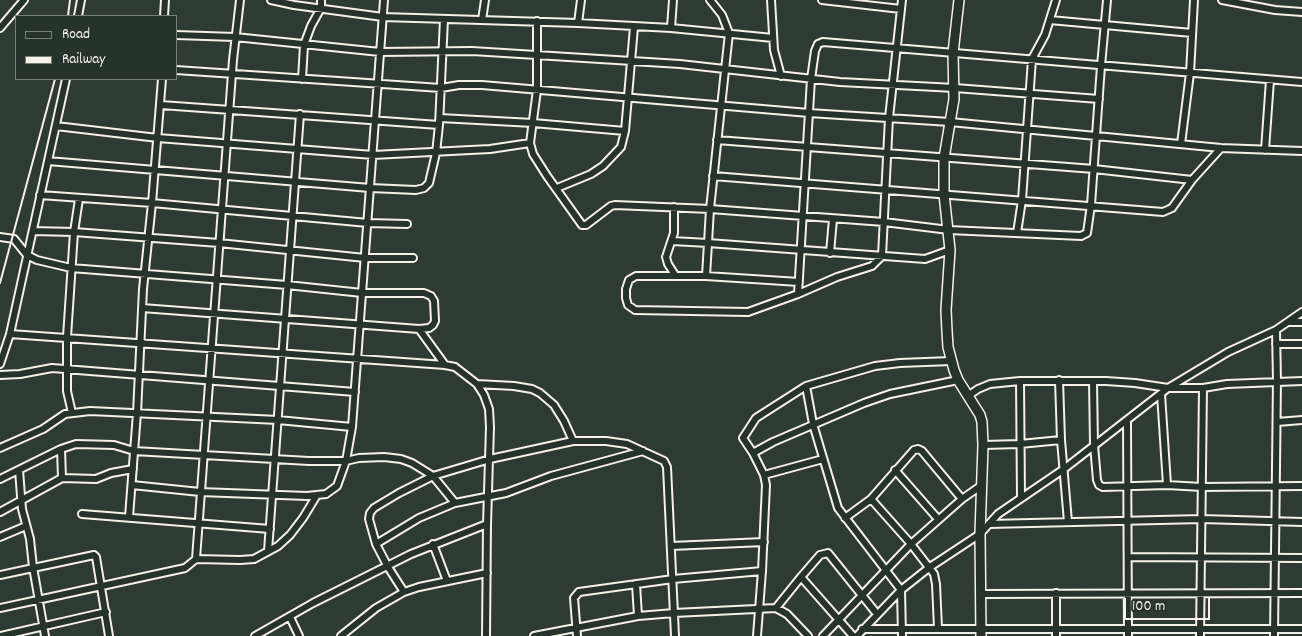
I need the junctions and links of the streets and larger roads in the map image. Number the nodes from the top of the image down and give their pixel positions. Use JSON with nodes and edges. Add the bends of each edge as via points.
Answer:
{"nodes":[{"id":1,"x":24,"y":0,"type":"edge"},
{"id":2,"x":81,"y":0,"type":"edge"},
{"id":3,"x":165,"y":0,"type":"edge"},
{"id":4,"x":240,"y":0,"type":"edge"},
{"id":5,"x":271,"y":0,"type":"edge"},
{"id":6,"x":322,"y":0,"type":"edge"},
{"id":7,"x":384,"y":0,"type":"edge"},
{"id":8,"x":485,"y":0,"type":"edge"},
{"id":9,"x":581,"y":0,"type":"edge"},
{"id":10,"x":673,"y":0,"type":"edge"},
{"id":11,"x":710,"y":0,"type":"edge"},
{"id":12,"x":771,"y":0,"type":"edge"},
{"id":13,"x":778,"y":0,"type":"edge"},
{"id":14,"x":822,"y":0,"type":"edge"},
{"id":15,"x":902,"y":0,"type":"edge"},
{"id":16,"x":959,"y":0,"type":"edge"},
{"id":17,"x":1056,"y":0,"type":"edge"},
{"id":18,"x":1107,"y":0,"type":"edge"},
{"id":19,"x":1194,"y":0,"type":"edge"},
{"id":20,"x":1222,"y":0,"type":"edge"},
{"id":21,"x":321,"y":8,"type":"junction"},
{"id":22,"x":901,"y":9,"type":"junction"},
{"id":23,"x":1302,"y":12,"type":"edge"},
{"id":24,"x":78,"y":15,"type":"edge"},
{"id":25,"x":164,"y":15,"type":"edge"},
{"id":26,"x":383,"y":17,"type":"junction"},
{"id":27,"x":444,"y":19,"type":"junction"},
{"id":28,"x":482,"y":20,"type":"junction"},
{"id":29,"x":1050,"y":20,"type":"junction"},
{"id":30,"x":537,"y":21,"type":"junction"},
{"id":31,"x":578,"y":23,"type":"junction"},
{"id":32,"x":1105,"y":24,"type":"junction"},
{"id":33,"x":634,"y":27,"type":"junction"},
{"id":34,"x":0,"y":28,"type":"edge"},
{"id":35,"x":671,"y":28,"type":"junction"},
{"id":36,"x":728,"y":33,"type":"junction"},
{"id":37,"x":1192,"y":33,"type":"junction"},
{"id":38,"x":178,"y":35,"type":"edge"},
{"id":39,"x":235,"y":38,"type":"junction"},
{"id":40,"x":773,"y":38,"type":"junction"},
{"id":41,"x":304,"y":44,"type":"junction"},
{"id":42,"x":897,"y":47,"type":"junction"},
{"id":43,"x":443,"y":51,"type":"junction"},
{"id":44,"x":380,"y":52,"type":"junction"},
{"id":45,"x":953,"y":53,"type":"junction"},
{"id":46,"x":538,"y":56,"type":"junction"},
{"id":47,"x":1032,"y":59,"type":"junction"},
{"id":48,"x":632,"y":61,"type":"junction"},
{"id":49,"x":1101,"y":66,"type":"junction"},
{"id":50,"x":178,"y":70,"type":"edge"},
{"id":51,"x":724,"y":70,"type":"junction"},
{"id":52,"x":1190,"y":73,"type":"junction"},
{"id":53,"x":232,"y":74,"type":"junction"},
{"id":54,"x":781,"y":76,"type":"junction"},
{"id":55,"x":302,"y":79,"type":"junction"},
{"id":56,"x":811,"y":79,"type":"junction"},
{"id":57,"x":66,"y":80,"type":"edge"},
{"id":58,"x":162,"y":80,"type":"edge"},
{"id":59,"x":1270,"y":80,"type":"junction"},
{"id":60,"x":1302,"y":82,"type":"edge"},
{"id":61,"x":378,"y":84,"type":"junction"},
{"id":62,"x":892,"y":85,"type":"junction"},
{"id":63,"x":441,"y":88,"type":"junction"},
{"id":64,"x":955,"y":88,"type":"junction"},
{"id":65,"x":537,"y":90,"type":"junction"},
{"id":66,"x":1029,"y":94,"type":"junction"},
{"id":67,"x":628,"y":98,"type":"junction"},
{"id":68,"x":1098,"y":99,"type":"junction"},
{"id":69,"x":161,"y":105,"type":"junction"},
{"id":70,"x":720,"y":105,"type":"junction"},
{"id":71,"x":230,"y":109,"type":"junction"},
{"id":72,"x":300,"y":114,"type":"junction"},
{"id":73,"x":809,"y":114,"type":"junction"},
{"id":74,"x":889,"y":118,"type":"junction"},
{"id":75,"x":375,"y":120,"type":"junction"},
{"id":76,"x":440,"y":121,"type":"junction"},
{"id":77,"x":950,"y":122,"type":"junction"},
{"id":78,"x":533,"y":123,"type":"junction"},
{"id":79,"x":56,"y":126,"type":"junction"},
{"id":80,"x":1026,"y":129,"type":"junction"},
{"id":81,"x":625,"y":130,"type":"junction"},
{"id":82,"x":1096,"y":135,"type":"junction"},
{"id":83,"x":158,"y":138,"type":"junction"},
{"id":84,"x":717,"y":140,"type":"junction"},
{"id":85,"x":530,"y":143,"type":"junction"},
{"id":86,"x":228,"y":144,"type":"junction"},
{"id":87,"x":1181,"y":144,"type":"junction"},
{"id":88,"x":807,"y":147,"type":"junction"},
{"id":89,"x":1221,"y":148,"type":"junction"},
{"id":90,"x":297,"y":149,"type":"junction"},
{"id":91,"x":1265,"y":150,"type":"junction"},
{"id":92,"x":1302,"y":152,"type":"edge"},
{"id":93,"x":436,"y":153,"type":"junction"},
{"id":94,"x":888,"y":153,"type":"junction"},
{"id":95,"x":373,"y":155,"type":"junction"},
{"id":96,"x":944,"y":158,"type":"junction"},
{"id":97,"x":48,"y":161,"type":"junction"},
{"id":98,"x":1025,"y":165,"type":"junction"},
{"id":99,"x":1094,"y":169,"type":"junction"},
{"id":100,"x":155,"y":170,"type":"junction"},
{"id":101,"x":713,"y":176,"type":"junction"},
{"id":102,"x":225,"y":177,"type":"junction"},
{"id":103,"x":1192,"y":180,"type":"junction"},
{"id":104,"x":294,"y":183,"type":"junction"},
{"id":105,"x":804,"y":183,"type":"junction"},
{"id":106,"x":370,"y":188,"type":"junction"},
{"id":107,"x":557,"y":188,"type":"junction"},
{"id":108,"x":886,"y":190,"type":"junction"},
{"id":109,"x":944,"y":194,"type":"junction"},
{"id":110,"x":40,"y":195,"type":"junction"},
{"id":111,"x":79,"y":199,"type":"junction"},
{"id":112,"x":1022,"y":200,"type":"junction"},
{"id":113,"x":152,"y":203,"type":"junction"},
{"id":114,"x":1091,"y":205,"type":"junction"},
{"id":115,"x":674,"y":207,"type":"junction"},
{"id":116,"x":222,"y":209,"type":"junction"},
{"id":117,"x":710,"y":209,"type":"junction"},
{"id":118,"x":292,"y":216,"type":"junction"},
{"id":119,"x":802,"y":217,"type":"junction"},
{"id":120,"x":833,"y":219,"type":"junction"},
{"id":121,"x":884,"y":222,"type":"junction"},
{"id":122,"x":368,"y":223,"type":"junction"},
{"id":123,"x":407,"y":224,"type":"dead end"},
{"id":124,"x":949,"y":230,"type":"junction"},
{"id":125,"x":33,"y":231,"type":"junction"},
{"id":126,"x":74,"y":232,"type":"junction"},
{"id":127,"x":1017,"y":233,"type":"junction"},
{"id":128,"x":0,"y":237,"type":"edge"},
{"id":129,"x":149,"y":238,"type":"junction"},
{"id":130,"x":672,"y":241,"type":"junction"},
{"id":131,"x":220,"y":243,"type":"junction"},
{"id":132,"x":708,"y":243,"type":"junction"},
{"id":133,"x":290,"y":250,"type":"junction"},
{"id":134,"x":950,"y":250,"type":"junction"},
{"id":135,"x":800,"y":251,"type":"junction"},
{"id":136,"x":830,"y":253,"type":"junction"},
{"id":137,"x":27,"y":255,"type":"junction"},
{"id":138,"x":882,"y":256,"type":"junction"},
{"id":139,"x":365,"y":258,"type":"junction"},
{"id":140,"x":413,"y":258,"type":"dead end"},
{"id":141,"x":71,"y":268,"type":"junction"},
{"id":142,"x":145,"y":274,"type":"junction"},
{"id":143,"x":675,"y":275,"type":"junction"},
{"id":144,"x":706,"y":276,"type":"junction"},
{"id":145,"x":216,"y":280,"type":"junction"},
{"id":146,"x":799,"y":282,"type":"junction"},
{"id":147,"x":287,"y":285,"type":"junction"},
{"id":148,"x":362,"y":293,"type":"junction"},
{"id":149,"x":798,"y":294,"type":"junction"},
{"id":150,"x":142,"y":308,"type":"junction"},
{"id":151,"x":1302,"y":312,"type":"edge"},
{"id":152,"x":214,"y":314,"type":"junction"},
{"id":153,"x":285,"y":318,"type":"junction"},
{"id":154,"x":1286,"y":322,"type":"junction"},
{"id":155,"x":1302,"y":322,"type":"edge"},
{"id":156,"x":359,"y":326,"type":"junction"},
{"id":157,"x":420,"y":330,"type":"junction"},
{"id":158,"x":1276,"y":330,"type":"junction"},
{"id":159,"x":10,"y":334,"type":"junction"},
{"id":160,"x":67,"y":337,"type":"junction"},
{"id":161,"x":140,"y":343,"type":"junction"},
{"id":162,"x":1276,"y":344,"type":"junction"},
{"id":163,"x":1302,"y":344,"type":"edge"},
{"id":164,"x":211,"y":348,"type":"junction"},
{"id":165,"x":282,"y":353,"type":"junction"},
{"id":166,"x":357,"y":358,"type":"junction"},
{"id":167,"x":951,"y":361,"type":"junction"},
{"id":168,"x":0,"y":364,"type":"edge"},
{"id":169,"x":446,"y":365,"type":"junction"},
{"id":170,"x":66,"y":369,"type":"junction"},
{"id":171,"x":0,"y":375,"type":"edge"},
{"id":172,"x":138,"y":376,"type":"junction"},
{"id":173,"x":958,"y":380,"type":"junction"},
{"id":174,"x":1059,"y":380,"type":"junction"},
{"id":175,"x":208,"y":381,"type":"junction"},
{"id":176,"x":1020,"y":381,"type":"junction"},
{"id":177,"x":1093,"y":381,"type":"junction"},
{"id":178,"x":1277,"y":381,"type":"junction"},
{"id":179,"x":1302,"y":381,"type":"edge"},
{"id":180,"x":477,"y":384,"type":"junction"},
{"id":181,"x":806,"y":386,"type":"junction"},
{"id":182,"x":280,"y":387,"type":"junction"},
{"id":183,"x":1168,"y":388,"type":"junction"},
{"id":184,"x":1203,"y":388,"type":"junction"},
{"id":185,"x":355,"y":392,"type":"junction"},
{"id":186,"x":1161,"y":394,"type":"junction"},
{"id":187,"x":968,"y":396,"type":"junction"},
{"id":188,"x":137,"y":412,"type":"junction"},
{"id":189,"x":72,"y":413,"type":"junction"},
{"id":190,"x":205,"y":416,"type":"junction"},
{"id":191,"x":278,"y":420,"type":"junction"},
{"id":192,"x":1302,"y":420,"type":"edge"},
{"id":193,"x":1127,"y":421,"type":"junction"},
{"id":194,"x":1277,"y":422,"type":"junction"},
{"id":195,"x":813,"y":424,"type":"junction"},
{"id":196,"x":352,"y":427,"type":"junction"},
{"id":197,"x":1062,"y":440,"type":"junction"},
{"id":198,"x":573,"y":441,"type":"junction"},
{"id":199,"x":1020,"y":444,"type":"junction"},
{"id":200,"x":983,"y":445,"type":"junction"},
{"id":201,"x":1094,"y":445,"type":"junction"},
{"id":202,"x":0,"y":448,"type":"edge"},
{"id":203,"x":61,"y":449,"type":"junction"},
{"id":204,"x":134,"y":451,"type":"junction"},
{"id":205,"x":642,"y":451,"type":"junction"},
{"id":206,"x":754,"y":453,"type":"junction"},
{"id":207,"x":203,"y":455,"type":"junction"},
{"id":208,"x":275,"y":459,"type":"junction"},
{"id":209,"x":490,"y":459,"type":"junction"},
{"id":210,"x":823,"y":459,"type":"junction"},
{"id":211,"x":346,"y":461,"type":"junction"},
{"id":212,"x":133,"y":469,"type":"junction"},
{"id":213,"x":1064,"y":469,"type":"junction"},
{"id":214,"x":18,"y":470,"type":"junction"},
{"id":215,"x":895,"y":470,"type":"junction"},
{"id":216,"x":764,"y":475,"type":"junction"},
{"id":217,"x":433,"y":476,"type":"junction"},
{"id":218,"x":62,"y":478,"type":"junction"},
{"id":219,"x":0,"y":479,"type":"edge"},
{"id":220,"x":982,"y":485,"type":"junction"},
{"id":221,"x":1167,"y":485,"type":"junction"},
{"id":222,"x":132,"y":486,"type":"junction"},
{"id":223,"x":1275,"y":486,"type":"junction"},
{"id":224,"x":1302,"y":486,"type":"edge"},
{"id":225,"x":1127,"y":487,"type":"junction"},
{"id":226,"x":1202,"y":487,"type":"junction"},
{"id":227,"x":200,"y":492,"type":"junction"},
{"id":228,"x":273,"y":494,"type":"junction"},
{"id":229,"x":317,"y":495,"type":"junction"},
{"id":230,"x":488,"y":497,"type":"junction"},
{"id":231,"x":1021,"y":497,"type":"junction"},
{"id":232,"x":871,"y":499,"type":"junction"},
{"id":233,"x":962,"y":499,"type":"junction"},
{"id":234,"x":22,"y":501,"type":"junction"},
{"id":235,"x":455,"y":503,"type":"junction"},
{"id":236,"x":0,"y":512,"type":"edge"},
{"id":237,"x":82,"y":514,"type":"dead end"},
{"id":238,"x":129,"y":517,"type":"junction"},
{"id":239,"x":846,"y":518,"type":"junction"},
{"id":240,"x":1202,"y":519,"type":"junction"},
{"id":241,"x":938,"y":520,"type":"junction"},
{"id":242,"x":1128,"y":521,"type":"junction"},
{"id":243,"x":1068,"y":522,"type":"junction"},
{"id":244,"x":1276,"y":522,"type":"junction"},
{"id":245,"x":1302,"y":522,"type":"edge"},
{"id":246,"x":198,"y":524,"type":"junction"},
{"id":247,"x":487,"y":524,"type":"junction"},
{"id":248,"x":989,"y":524,"type":"junction"},
{"id":249,"x":26,"y":526,"type":"junction"},
{"id":250,"x":270,"y":529,"type":"junction"},
{"id":251,"x":980,"y":534,"type":"junction"},
{"id":252,"x":0,"y":537,"type":"edge"},
{"id":253,"x":764,"y":542,"type":"junction"},
{"id":254,"x":376,"y":544,"type":"junction"},
{"id":255,"x":433,"y":544,"type":"junction"},
{"id":256,"x":911,"y":544,"type":"junction"},
{"id":257,"x":671,"y":546,"type":"junction"},
{"id":258,"x":268,"y":551,"type":"junction"},
{"id":259,"x":1128,"y":557,"type":"junction"},
{"id":260,"x":1201,"y":557,"type":"junction"},
{"id":261,"x":1276,"y":558,"type":"junction"},
{"id":262,"x":1302,"y":558,"type":"edge"},
{"id":263,"x":196,"y":559,"type":"junction"},
{"id":264,"x":388,"y":566,"type":"junction"},
{"id":265,"x":33,"y":567,"type":"junction"},
{"id":266,"x":930,"y":567,"type":"junction"},
{"id":267,"x":887,"y":570,"type":"junction"},
{"id":268,"x":762,"y":571,"type":"junction"},
{"id":269,"x":486,"y":573,"type":"junction"},
{"id":270,"x":0,"y":575,"type":"edge"},
{"id":271,"x":801,"y":577,"type":"junction"},
{"id":272,"x":673,"y":579,"type":"junction"},
{"id":273,"x":447,"y":581,"type":"junction"},
{"id":274,"x":636,"y":584,"type":"junction"},
{"id":275,"x":100,"y":586,"type":"junction"},
{"id":276,"x":901,"y":590,"type":"junction"},
{"id":277,"x":404,"y":592,"type":"junction"},
{"id":278,"x":1302,"y":593,"type":"edge"},
{"id":279,"x":981,"y":594,"type":"junction"},
{"id":280,"x":1056,"y":594,"type":"junction"},
{"id":281,"x":1128,"y":594,"type":"junction"},
{"id":282,"x":1201,"y":594,"type":"junction"},
{"id":283,"x":1275,"y":594,"type":"junction"},
{"id":284,"x":862,"y":595,"type":"junction"},
{"id":285,"x":38,"y":599,"type":"junction"},
{"id":286,"x":0,"y":608,"type":"edge"},
{"id":287,"x":776,"y":608,"type":"junction"},
{"id":288,"x":759,"y":609,"type":"junction"},
{"id":289,"x":106,"y":612,"type":"junction"},
{"id":290,"x":674,"y":613,"type":"junction"},
{"id":291,"x":877,"y":614,"type":"junction"},
{"id":292,"x":638,"y":616,"type":"junction"},
{"id":293,"x":290,"y":617,"type":"junction"},
{"id":294,"x":838,"y":620,"type":"junction"},
{"id":295,"x":43,"y":626,"type":"junction"},
{"id":296,"x":577,"y":628,"type":"junction"},
{"id":297,"x":938,"y":628,"type":"junction"},
{"id":298,"x":1056,"y":628,"type":"junction"},
{"id":299,"x":862,"y":629,"type":"junction"},
{"id":300,"x":1302,"y":629,"type":"edge"},
{"id":301,"x":902,"y":632,"type":"edge"},
{"id":302,"x":1128,"y":632,"type":"edge"},
{"id":303,"x":1274,"y":632,"type":"edge"},
{"id":304,"x":981,"y":633,"type":"edge"},
{"id":305,"x":1200,"y":633,"type":"edge"},
{"id":306,"x":1,"y":636,"type":"edge"},
{"id":307,"x":45,"y":636,"type":"edge"},
{"id":308,"x":109,"y":636,"type":"edge"},
{"id":309,"x":255,"y":636,"type":"edge"},
{"id":310,"x":299,"y":636,"type":"edge"},
{"id":311,"x":341,"y":636,"type":"edge"},
{"id":312,"x":486,"y":636,"type":"edge"},
{"id":313,"x":534,"y":636,"type":"edge"},
{"id":314,"x":577,"y":636,"type":"edge"},
{"id":315,"x":675,"y":636,"type":"edge"},
{"id":316,"x":757,"y":636,"type":"edge"},
{"id":317,"x":808,"y":636,"type":"edge"},
{"id":318,"x":822,"y":636,"type":"edge"},
{"id":319,"x":853,"y":636,"type":"edge"},
{"id":320,"x":857,"y":636,"type":"edge"},
{"id":321,"x":1056,"y":636,"type":"edge"}],
"edges":[{"from":1,"to":34,"type":"street"},
{"from":2,"to":24,"type":"street"},
{"from":3,"to":25,"type":"street"},
{"from":4,"to":39,"type":"street"},
{"from":5,"to":21,"type":"street"},
{"from":6,"to":21,"type":"street"},
{"from":7,"to":26,"type":"street"},
{"from":8,"to":28,"type":"street"},
{"from":9,"to":31,"type":"street"},
{"from":10,"to":35,"type":"street"},
{"from":11,"to":36,"type":"street","via":[[722,15]]},
{"from":12,"to":13,"type":"street"},
{"from":12,"to":40,"type":"street"},
{"from":14,"to":22,"type":"street"},
{"from":15,"to":22,"type":"street"},
{"from":16,"to":45,"type":"street"},
{"from":17,"to":29,"type":"street"},
{"from":18,"to":32,"type":"street"},
{"from":19,"to":37,"type":"street"},
{"from":20,"to":23,"type":"street"},
{"from":21,"to":26,"type":"street"},
{"from":21,"to":41,"type":"street"},
{"from":22,"to":42,"type":"street"},
{"from":26,"to":27,"type":"street"},
{"from":26,"to":44,"type":"street"},
{"from":27,"to":28,"type":"street"},
{"from":27,"to":43,"type":"street"},
{"from":28,"to":30,"type":"street"},
{"from":29,"to":32,"type":"street"},
{"from":29,"to":47,"type":"street"},
{"from":30,"to":31,"type":"street"},
{"from":30,"to":46,"type":"street"},
{"from":31,"to":33,"type":"street"},
{"from":32,"to":37,"type":"street"},
{"from":32,"to":49,"type":"street"},
{"from":33,"to":35,"type":"street"},
{"from":33,"to":48,"type":"street"},
{"from":35,"to":36,"type":"street"},
{"from":36,"to":40,"type":"street"},
{"from":36,"to":51,"type":"street"},
{"from":37,"to":52,"type":"street"},
{"from":38,"to":39,"type":"street"},
{"from":39,"to":41,"type":"street"},
{"from":39,"to":53,"type":"street"},
{"from":40,"to":54,"type":"street"},
{"from":41,"to":44,"type":"street"},
{"from":41,"to":55,"type":"street"},
{"from":42,"to":45,"type":"street"},
{"from":42,"to":56,"type":"street","via":[[823,42],[814,51]]},
{"from":42,"to":62,"type":"street"},
{"from":43,"to":44,"type":"street"},
{"from":43,"to":46,"type":"street"},
{"from":43,"to":63,"type":"street"},
{"from":44,"to":61,"type":"street"},
{"from":45,"to":47,"type":"street"},
{"from":45,"to":64,"type":"street"},
{"from":46,"to":48,"type":"street"},
{"from":46,"to":65,"type":"street"},
{"from":47,"to":49,"type":"street"},
{"from":47,"to":66,"type":"street"},
{"from":48,"to":51,"type":"street"},
{"from":48,"to":67,"type":"street"},
{"from":49,"to":52,"type":"street"},
{"from":49,"to":68,"type":"street"},
{"from":50,"to":53,"type":"street"},
{"from":51,"to":54,"type":"street"},
{"from":51,"to":70,"type":"street"},
{"from":52,"to":59,"type":"street"},
{"from":52,"to":87,"type":"street"},
{"from":53,"to":55,"type":"street"},
{"from":53,"to":71,"type":"street"},
{"from":54,"to":56,"type":"street"},
{"from":55,"to":61,"type":"street"},
{"from":56,"to":62,"type":"street"},
{"from":56,"to":73,"type":"street"},
{"from":57,"to":79,"type":"street"},
{"from":58,"to":69,"type":"street"},
{"from":59,"to":60,"type":"street"},
{"from":59,"to":91,"type":"street"},
{"from":61,"to":63,"type":"street"},
{"from":61,"to":75,"type":"street"},
{"from":62,"to":64,"type":"street"},
{"from":62,"to":74,"type":"street"},
{"from":63,"to":65,"type":"street","via":[[482,85]]},
{"from":63,"to":76,"type":"street"},
{"from":64,"to":66,"type":"street"},
{"from":64,"to":77,"type":"street"},
{"from":65,"to":67,"type":"street"},
{"from":65,"to":78,"type":"street"},
{"from":66,"to":68,"type":"street"},
{"from":66,"to":80,"type":"street"},
{"from":67,"to":70,"type":"street"},
{"from":67,"to":81,"type":"street"},
{"from":68,"to":82,"type":"street"},
{"from":69,"to":71,"type":"street"},
{"from":69,"to":83,"type":"street"},
{"from":70,"to":73,"type":"street"},
{"from":70,"to":84,"type":"street"},
{"from":71,"to":72,"type":"street"},
{"from":71,"to":86,"type":"street"},
{"from":72,"to":75,"type":"street"},
{"from":72,"to":90,"type":"street"},
{"from":73,"to":74,"type":"street"},
{"from":73,"to":88,"type":"street"},
{"from":74,"to":77,"type":"street"},
{"from":74,"to":94,"type":"street"},
{"from":75,"to":76,"type":"street"},
{"from":75,"to":95,"type":"street"},
{"from":76,"to":78,"type":"street"},
{"from":76,"to":93,"type":"street"},
{"from":77,"to":80,"type":"street"},
{"from":77,"to":96,"type":"street"},
{"from":78,"to":81,"type":"street"},
{"from":78,"to":85,"type":"street"},
{"from":79,"to":83,"type":"street"},
{"from":79,"to":97,"type":"street"},
{"from":80,"to":82,"type":"street"},
{"from":80,"to":98,"type":"street"},
{"from":81,"to":107,"type":"street","via":[[621,147],[603,166]]},
{"from":82,"to":87,"type":"street"},
{"from":82,"to":99,"type":"street"},
{"from":83,"to":86,"type":"street"},
{"from":83,"to":100,"type":"street"},
{"from":84,"to":88,"type":"street"},
{"from":84,"to":101,"type":"street"},
{"from":85,"to":93,"type":"street"},
{"from":85,"to":107,"type":"street","via":[[533,154]]},
{"from":86,"to":90,"type":"street"},
{"from":86,"to":102,"type":"street"},
{"from":87,"to":89,"type":"street"},
{"from":88,"to":94,"type":"street"},
{"from":88,"to":105,"type":"street"},
{"from":89,"to":91,"type":"street"},
{"from":89,"to":103,"type":"street"},
{"from":90,"to":95,"type":"street"},
{"from":90,"to":104,"type":"street"},
{"from":91,"to":92,"type":"street"},
{"from":93,"to":95,"type":"street"},
{"from":93,"to":106,"type":"street","via":[[429,183],[424,188]]},
{"from":94,"to":96,"type":"street"},
{"from":94,"to":108,"type":"street"},
{"from":95,"to":106,"type":"street"},
{"from":96,"to":98,"type":"street"},
{"from":96,"to":109,"type":"street"},
{"from":97,"to":100,"type":"street"},
{"from":97,"to":110,"type":"street"},
{"from":98,"to":99,"type":"street"},
{"from":98,"to":112,"type":"street"},
{"from":99,"to":103,"type":"street"},
{"from":99,"to":114,"type":"street"},
{"from":100,"to":102,"type":"street"},
{"from":100,"to":113,"type":"street"},
{"from":101,"to":105,"type":"street"},
{"from":101,"to":117,"type":"street"},
{"from":102,"to":104,"type":"street"},
{"from":102,"to":116,"type":"street"},
{"from":103,"to":114,"type":"street","via":[[1168,211]]},
{"from":104,"to":106,"type":"street"},
{"from":104,"to":118,"type":"street"},
{"from":105,"to":108,"type":"street"},
{"from":105,"to":119,"type":"street"},
{"from":106,"to":122,"type":"street"},
{"from":107,"to":115,"type":"street","via":[[582,225],[615,205]]},
{"from":108,"to":109,"type":"street"},
{"from":108,"to":121,"type":"street"},
{"from":109,"to":112,"type":"street"},
{"from":109,"to":124,"type":"street"},
{"from":110,"to":111,"type":"street"},
{"from":110,"to":125,"type":"street"},
{"from":111,"to":113,"type":"street"},
{"from":111,"to":126,"type":"street"},
{"from":112,"to":114,"type":"street"},
{"from":112,"to":127,"type":"street"},
{"from":113,"to":116,"type":"street"},
{"from":113,"to":129,"type":"street"},
{"from":114,"to":127,"type":"street","via":[[1084,235]]},
{"from":115,"to":117,"type":"street"},
{"from":115,"to":130,"type":"street"},
{"from":116,"to":118,"type":"street"},
{"from":116,"to":131,"type":"street"},
{"from":117,"to":119,"type":"street"},
{"from":117,"to":132,"type":"street"},
{"from":118,"to":122,"type":"street"},
{"from":118,"to":133,"type":"street"},
{"from":119,"to":120,"type":"street"},
{"from":119,"to":135,"type":"street"},
{"from":120,"to":121,"type":"street"},
{"from":120,"to":136,"type":"street"},
{"from":121,"to":124,"type":"street"},
{"from":121,"to":138,"type":"street"},
{"from":122,"to":123,"type":"street"},
{"from":122,"to":139,"type":"street"},
{"from":124,"to":127,"type":"street"},
{"from":124,"to":134,"type":"street"},
{"from":125,"to":126,"type":"street"},
{"from":125,"to":137,"type":"street"},
{"from":126,"to":129,"type":"street"},
{"from":126,"to":141,"type":"street"},
{"from":128,"to":137,"type":"street","via":[[14,239]]},
{"from":129,"to":131,"type":"street"},
{"from":129,"to":142,"type":"street"},
{"from":130,"to":132,"type":"street"},
{"from":130,"to":143,"type":"street","via":[[666,256]]},
{"from":131,"to":133,"type":"street"},
{"from":131,"to":145,"type":"street"},
{"from":132,"to":135,"type":"street"},
{"from":132,"to":144,"type":"street"},
{"from":133,"to":139,"type":"street"},
{"from":133,"to":147,"type":"street"},
{"from":134,"to":138,"type":"street","via":[[924,259]]},
{"from":134,"to":167,"type":"street","via":[[946,310]]},
{"from":135,"to":136,"type":"street"},
{"from":135,"to":146,"type":"street"},
{"from":136,"to":138,"type":"street"},
{"from":137,"to":141,"type":"street"},
{"from":137,"to":159,"type":"street"},
{"from":138,"to":149,"type":"street","via":[[872,266]]},
{"from":139,"to":140,"type":"street"},
{"from":139,"to":148,"type":"street"},
{"from":141,"to":142,"type":"street"},
{"from":141,"to":160,"type":"street"},
{"from":142,"to":145,"type":"street"},
{"from":142,"to":150,"type":"street"},
{"from":143,"to":144,"type":"street"},
{"from":143,"to":149,"type":"street","via":[[636,276],[629,280],[626,289],[628,305],[635,310],[741,313],[756,311]]},
{"from":144,"to":146,"type":"street"},
{"from":145,"to":147,"type":"street"},
{"from":145,"to":152,"type":"street"},
{"from":146,"to":149,"type":"street"},
{"from":147,"to":148,"type":"street"},
{"from":147,"to":153,"type":"street"},
{"from":148,"to":156,"type":"street"},
{"from":148,"to":157,"type":"street","via":[[424,293],[431,296],[434,325]]},
{"from":150,"to":152,"type":"street"},
{"from":150,"to":161,"type":"street"},
{"from":151,"to":154,"type":"street"},
{"from":152,"to":153,"type":"street"},
{"from":152,"to":164,"type":"street"},
{"from":153,"to":156,"type":"street"},
{"from":153,"to":165,"type":"street"},
{"from":154,"to":155,"type":"street"},
{"from":154,"to":158,"type":"street"},
{"from":156,"to":157,"type":"street"},
{"from":156,"to":166,"type":"street"},
{"from":157,"to":169,"type":"street"},
{"from":158,"to":162,"type":"street"},
{"from":158,"to":183,"type":"street","via":[[1228,352]]},
{"from":159,"to":160,"type":"street"},
{"from":159,"to":168,"type":"street"},
{"from":160,"to":161,"type":"street"},
{"from":160,"to":170,"type":"street"},
{"from":161,"to":164,"type":"street"},
{"from":161,"to":172,"type":"street"},
{"from":162,"to":163,"type":"street"},
{"from":162,"to":178,"type":"street"},
{"from":164,"to":165,"type":"street"},
{"from":164,"to":175,"type":"street"},
{"from":165,"to":166,"type":"street"},
{"from":165,"to":182,"type":"street"},
{"from":166,"to":169,"type":"street"},
{"from":166,"to":185,"type":"street"},
{"from":167,"to":173,"type":"street"},
{"from":167,"to":181,"type":"street","via":[[875,366]]},
{"from":169,"to":180,"type":"street","via":[[455,367]]},
{"from":170,"to":171,"type":"street"},
{"from":170,"to":172,"type":"street"},
{"from":170,"to":189,"type":"street"},
{"from":172,"to":175,"type":"street"},
{"from":172,"to":188,"type":"street"},
{"from":173,"to":187,"type":"street"},
{"from":173,"to":195,"type":"street","via":[[890,394]]},
{"from":174,"to":176,"type":"street"},
{"from":174,"to":177,"type":"street"},
{"from":174,"to":197,"type":"street"},
{"from":175,"to":182,"type":"street"},
{"from":175,"to":190,"type":"street"},
{"from":176,"to":187,"type":"street","via":[[990,384]]},
{"from":176,"to":199,"type":"street"},
{"from":177,"to":183,"type":"street","via":[[1135,382]]},
{"from":177,"to":201,"type":"street"},
{"from":178,"to":179,"type":"street"},
{"from":178,"to":184,"type":"street"},
{"from":178,"to":194,"type":"street"},
{"from":180,"to":198,"type":"street","via":[[514,386],[540,393],[554,405]]},
{"from":180,"to":209,"type":"street","via":[[489,409]]},
{"from":181,"to":195,"type":"street"},
{"from":181,"to":206,"type":"street","via":[[756,418],[743,438]]},
{"from":182,"to":185,"type":"street"},
{"from":182,"to":191,"type":"street"},
{"from":183,"to":184,"type":"street"},
{"from":183,"to":186,"type":"street"},
{"from":184,"to":226,"type":"street"},
{"from":185,"to":196,"type":"street"},
{"from":186,"to":193,"type":"street"},
{"from":186,"to":221,"type":"street"},
{"from":187,"to":200,"type":"street","via":[[980,415]]},
{"from":188,"to":189,"type":"street"},
{"from":188,"to":190,"type":"street"},
{"from":188,"to":204,"type":"street"},
{"from":189,"to":202,"type":"street"},
{"from":190,"to":191,"type":"street"},
{"from":190,"to":207,"type":"street"},
{"from":191,"to":196,"type":"street"},
{"from":191,"to":208,"type":"street"},
{"from":192,"to":194,"type":"street"},
{"from":193,"to":201,"type":"street"},
{"from":193,"to":225,"type":"street"},
{"from":194,"to":223,"type":"street"},
{"from":195,"to":206,"type":"street"},
{"from":195,"to":210,"type":"street"},
{"from":196,"to":211,"type":"street"},
{"from":197,"to":199,"type":"street"},
{"from":197,"to":213,"type":"street"},
{"from":198,"to":205,"type":"street","via":[[617,442]]},
{"from":198,"to":209,"type":"street"},
{"from":199,"to":200,"type":"street"},
{"from":199,"to":231,"type":"street"},
{"from":200,"to":220,"type":"street"},
{"from":201,"to":213,"type":"street"},
{"from":201,"to":225,"type":"street","via":[[1099,485]]},
{"from":203,"to":204,"type":"street","via":[[76,444],[114,445]]},
{"from":203,"to":214,"type":"street"},
{"from":203,"to":218,"type":"street"},
{"from":204,"to":207,"type":"street"},
{"from":204,"to":212,"type":"street"},
{"from":205,"to":230,"type":"street"},
{"from":205,"to":257,"type":"street","via":[[664,461],[667,467]]},
{"from":206,"to":216,"type":"street"},
{"from":207,"to":208,"type":"street"},
{"from":207,"to":227,"type":"street"},
{"from":208,"to":211,"type":"street"},
{"from":208,"to":228,"type":"street"},
{"from":209,"to":217,"type":"street"},
{"from":209,"to":230,"type":"street"},
{"from":210,"to":216,"type":"street"},
{"from":210,"to":239,"type":"street","via":[[836,503]]},
{"from":211,"to":217,"type":"street","via":[[370,456],[401,459]]},
{"from":211,"to":229,"type":"street","via":[[337,486],[326,494]]},
{"from":212,"to":218,"type":"street","via":[[96,480]]},
{"from":212,"to":222,"type":"street"},
{"from":213,"to":231,"type":"street"},
{"from":213,"to":243,"type":"street"},
{"from":214,"to":219,"type":"street"},
{"from":214,"to":234,"type":"street"},
{"from":215,"to":232,"type":"street"},
{"from":215,"to":233,"type":"street","via":[[914,450],[922,450]]},
{"from":215,"to":241,"type":"street"},
{"from":216,"to":253,"type":"street"},
{"from":217,"to":235,"type":"street"},
{"from":217,"to":254,"type":"street","via":[[374,508],[369,519]]},
{"from":218,"to":234,"type":"street"},
{"from":220,"to":233,"type":"street"},
{"from":220,"to":251,"type":"street"},
{"from":221,"to":225,"type":"street"},
{"from":221,"to":226,"type":"street"},
{"from":222,"to":227,"type":"street"},
{"from":222,"to":238,"type":"street"},
{"from":223,"to":224,"type":"street"},
{"from":223,"to":226,"type":"street"},
{"from":223,"to":244,"type":"street"},
{"from":225,"to":242,"type":"street"},
{"from":226,"to":240,"type":"street"},
{"from":227,"to":228,"type":"street"},
{"from":227,"to":246,"type":"street"},
{"from":228,"to":229,"type":"street"},
{"from":228,"to":250,"type":"street"},
{"from":229,"to":258,"type":"street","via":[[290,535]]},
{"from":230,"to":235,"type":"street"},
{"from":230,"to":247,"type":"street"},
{"from":231,"to":248,"type":"street"},
{"from":232,"to":239,"type":"street"},
{"from":232,"to":256,"type":"street"},
{"from":233,"to":241,"type":"street"},
{"from":234,"to":236,"type":"street"},
{"from":234,"to":249,"type":"street"},
{"from":235,"to":254,"type":"street","via":[[419,518]]},
{"from":237,"to":238,"type":"street"},
{"from":238,"to":246,"type":"street"},
{"from":239,"to":267,"type":"street"},
{"from":240,"to":242,"type":"street"},
{"from":240,"to":244,"type":"street"},
{"from":240,"to":260,"type":"street"},
{"from":241,"to":256,"type":"street"},
{"from":242,"to":243,"type":"street"},
{"from":242,"to":259,"type":"street"},
{"from":243,"to":248,"type":"street"},
{"from":244,"to":245,"type":"street"},
{"from":244,"to":261,"type":"street"},
{"from":246,"to":250,"type":"street"},
{"from":246,"to":263,"type":"street"},
{"from":247,"to":255,"type":"street"},
{"from":247,"to":269,"type":"street"},
{"from":248,"to":251,"type":"street"},
{"from":249,"to":252,"type":"street"},
{"from":249,"to":265,"type":"street"},
{"from":250,"to":258,"type":"street"},
{"from":251,"to":266,"type":"street"},
{"from":251,"to":279,"type":"street"},
{"from":253,"to":257,"type":"street"},
{"from":253,"to":268,"type":"street"},
{"from":254,"to":264,"type":"street"},
{"from":255,"to":264,"type":"street"},
{"from":255,"to":273,"type":"street"},
{"from":256,"to":266,"type":"street"},
{"from":256,"to":267,"type":"street"},
{"from":257,"to":272,"type":"street"},
{"from":258,"to":263,"type":"street","via":[[254,559]]},
{"from":259,"to":260,"type":"street"},
{"from":259,"to":281,"type":"street"},
{"from":260,"to":261,"type":"street"},
{"from":260,"to":282,"type":"street"},
{"from":261,"to":262,"type":"street"},
{"from":261,"to":283,"type":"street"},
{"from":263,"to":275,"type":"street","via":[[185,568]]},
{"from":264,"to":277,"type":"street"},
{"from":264,"to":293,"type":"street"},
{"from":265,"to":270,"type":"street"},
{"from":265,"to":275,"type":"street","via":[[94,555]]},
{"from":265,"to":285,"type":"street"},
{"from":266,"to":276,"type":"street"},
{"from":266,"to":297,"type":"street","via":[[936,584]]},
{"from":267,"to":276,"type":"street"},
{"from":267,"to":284,"type":"street"},
{"from":268,"to":272,"type":"street"},
{"from":268,"to":288,"type":"street"},
{"from":269,"to":273,"type":"street"},
{"from":269,"to":312,"type":"street"},
{"from":271,"to":284,"type":"street","via":[[820,555],[828,554]]},
{"from":271,"to":287,"type":"street"},
{"from":271,"to":294,"type":"street"},
{"from":272,"to":274,"type":"street"},
{"from":272,"to":290,"type":"street"},
{"from":273,"to":277,"type":"street"},
{"from":274,"to":292,"type":"street"},
{"from":274,"to":296,"type":"street","via":[[576,594]]},
{"from":275,"to":285,"type":"street"},
{"from":275,"to":289,"type":"street"},
{"from":276,"to":291,"type":"street"},
{"from":276,"to":301,"type":"street"},
{"from":277,"to":311,"type":"street","via":[[376,608]]},
{"from":278,"to":283,"type":"street"},
{"from":279,"to":280,"type":"street"},
{"from":279,"to":304,"type":"street"},
{"from":280,"to":281,"type":"street"},
{"from":280,"to":298,"type":"street"},
{"from":281,"to":282,"type":"street"},
{"from":281,"to":302,"type":"street"},
{"from":282,"to":283,"type":"street"},
{"from":282,"to":305,"type":"street"},
{"from":283,"to":303,"type":"street"},
{"from":284,"to":291,"type":"street"},
{"from":284,"to":294,"type":"street"},
{"from":285,"to":286,"type":"street"},
{"from":285,"to":295,"type":"street"},
{"from":287,"to":288,"type":"street"},
{"from":287,"to":317,"type":"street","via":[[788,614]]},
{"from":288,"to":290,"type":"street"},
{"from":288,"to":316,"type":"street"},
{"from":289,"to":295,"type":"street"},
{"from":289,"to":308,"type":"street"},
{"from":290,"to":292,"type":"street"},
{"from":290,"to":315,"type":"street"},
{"from":291,"to":299,"type":"street"},
{"from":292,"to":296,"type":"street"},
{"from":293,"to":309,"type":"street"},
{"from":293,"to":310,"type":"street"},
{"from":294,"to":318,"type":"street"},
{"from":294,"to":319,"type":"street"},
{"from":295,"to":306,"type":"street"},
{"from":295,"to":307,"type":"street"},
{"from":296,"to":313,"type":"street"},
{"from":296,"to":314,"type":"street"},
{"from":297,"to":301,"type":"street"},
{"from":297,"to":304,"type":"street"},
{"from":298,"to":302,"type":"street"},
{"from":298,"to":304,"type":"street"},
{"from":298,"to":321,"type":"street"},
{"from":299,"to":301,"type":"street"},
{"from":299,"to":320,"type":"street"},
{"from":300,"to":303,"type":"street"},
{"from":302,"to":305,"type":"street"},
{"from":303,"to":305,"type":"street"}]}
